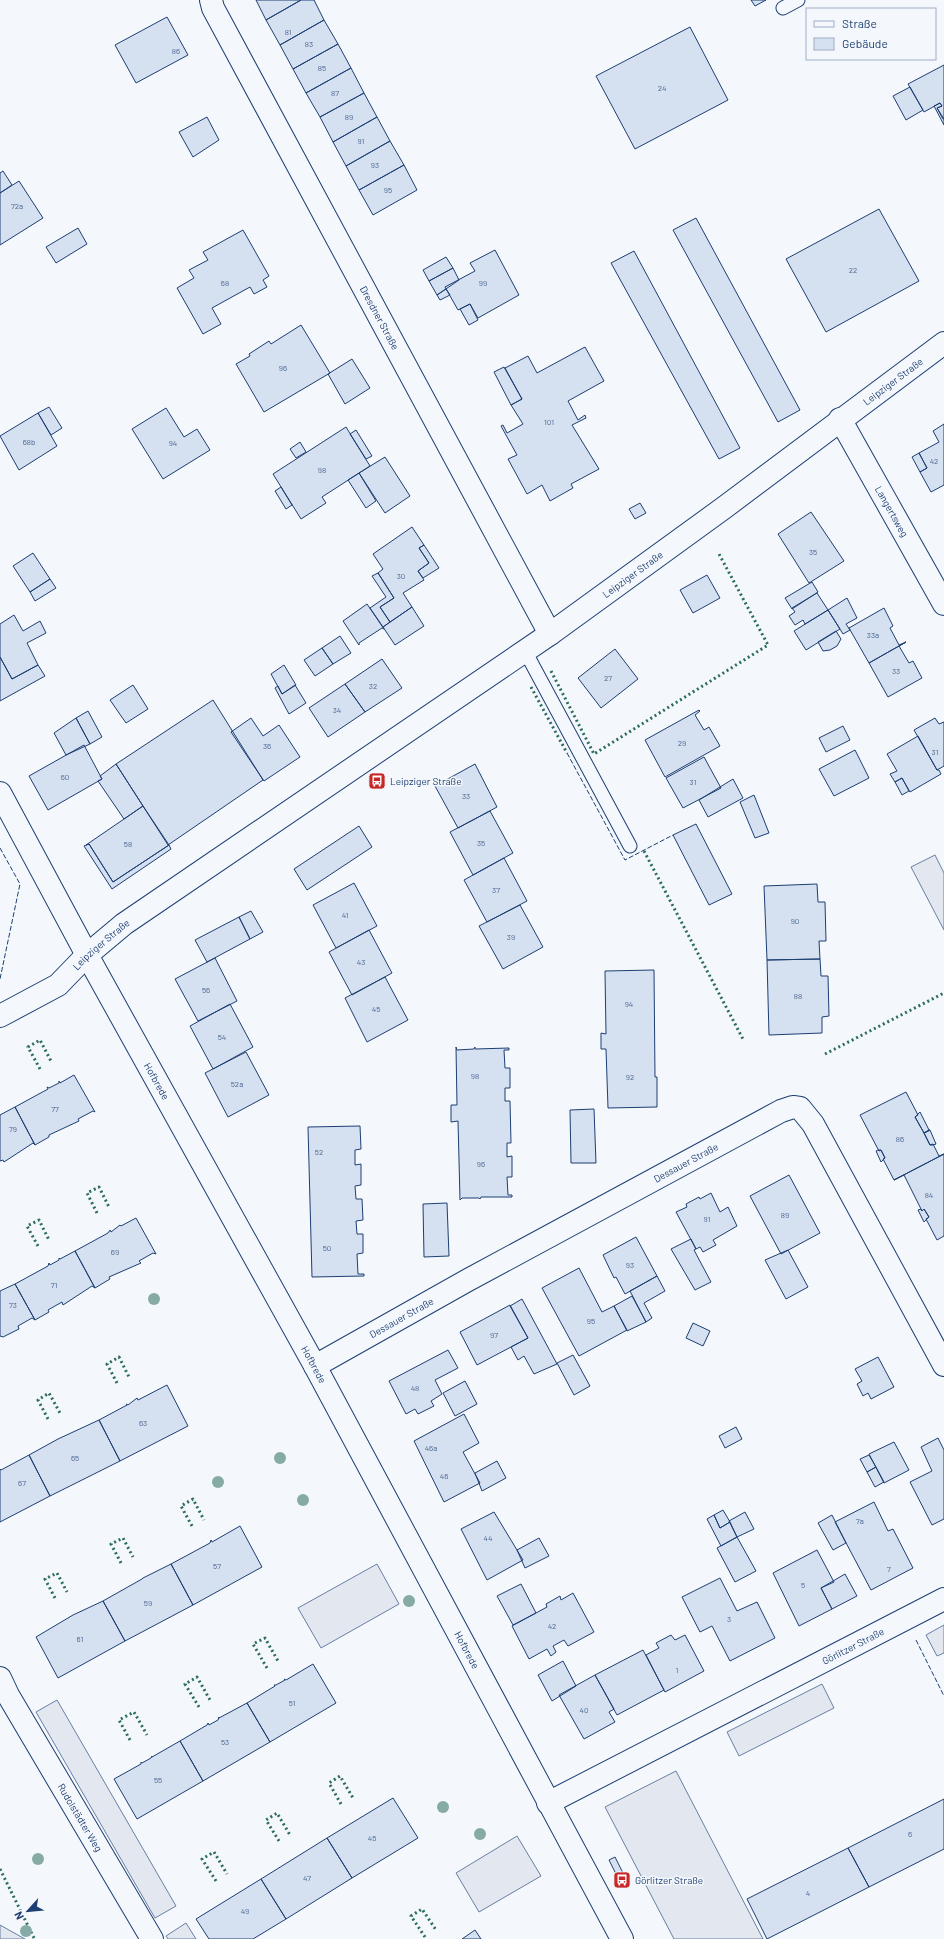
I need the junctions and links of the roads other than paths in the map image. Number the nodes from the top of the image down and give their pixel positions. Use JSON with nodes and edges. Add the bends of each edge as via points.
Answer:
{"nodes":[{"id":1,"x":211,"y":0,"type":"edge"},
{"id":2,"x":798,"y":0,"type":"edge"},
{"id":3,"x":783,"y":8,"type":"dead end"},
{"id":4,"x":944,"y":343,"type":"edge"},
{"id":5,"x":840,"y":419,"type":"junction"},
{"id":6,"x":944,"y":604,"type":"edge"},
{"id":7,"x":550,"y":634,"type":"junction"},
{"id":8,"x":525,"y":651,"type":"junction"},
{"id":9,"x":0,"y":793,"type":"edge"},
{"id":10,"x":630,"y":846,"type":"dead end"},
{"id":11,"x":87,"y":955,"type":"junction"},
{"id":12,"x":0,"y":1016,"type":"edge"},
{"id":13,"x":944,"y":1365,"type":"edge"},
{"id":14,"x":315,"y":1366,"type":"junction"},
{"id":15,"x":944,"y":1599,"type":"edge"},
{"id":16,"x":3,"y":1691,"type":"edge"},
{"id":17,"x":548,"y":1803,"type":"junction"},
{"id":18,"x":152,"y":1939,"type":"edge"},
{"id":19,"x":622,"y":1939,"type":"edge"}],
"edges":[{"from":1,"to":7,"type":"street","name":"Dresdner Straße","via":[[213,8]]},
{"from":2,"to":3,"type":"lane"},
{"from":4,"to":5,"type":"street","name":"Leipziger Straße"},
{"from":5,"to":6,"type":"street","name":"Langertsweg"},
{"from":5,"to":7,"type":"street","name":"Leipziger Straße","via":[[725,507]]},
{"from":7,"to":8,"type":"street","name":"Leipziger Straße"},
{"from":8,"to":10,"type":"lane"},
{"from":8,"to":11,"type":"street","name":"Leipziger Straße","via":[[124,924]]},
{"from":9,"to":11,"type":"street","name":"Hofbrede"},
{"from":11,"to":12,"type":"street","name":"Leipziger Straße","via":[[58,985]]},
{"from":11,"to":14,"type":"street","name":"Hofbrede"},
{"from":13,"to":14,"type":"street","name":"Dessauer Straße","via":[[813,1124],[800,1108],[792,1107],[475,1276]]},
{"from":14,"to":17,"type":"street","name":"Hofbrede"},
{"from":15,"to":17,"type":"street","name":"Görlitzer Straße"},
{"from":16,"to":18,"type":"street","name":"Rudolstädter Weg"},
{"from":17,"to":19,"type":"street","name":"Hofbrede"}]}
